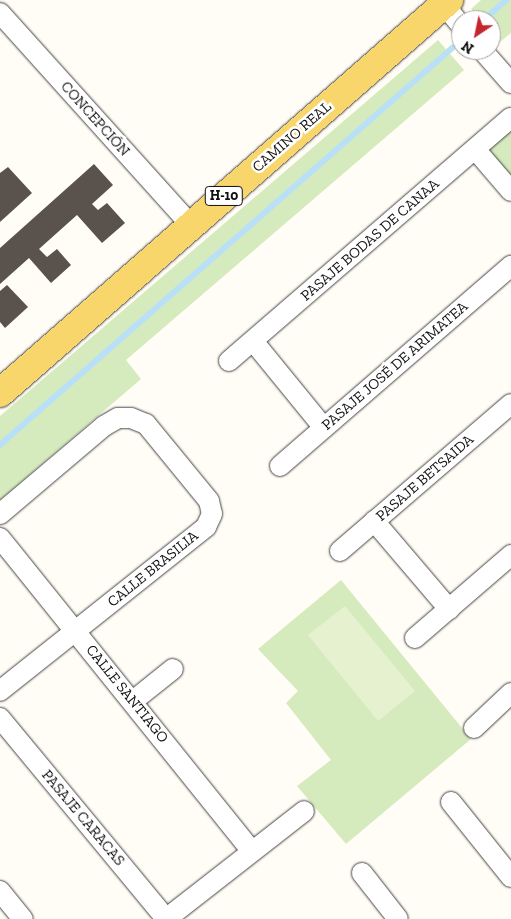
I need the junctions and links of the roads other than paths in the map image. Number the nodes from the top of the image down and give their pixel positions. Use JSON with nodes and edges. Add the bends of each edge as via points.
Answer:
{"nodes":[{"id":1,"x":451,"y":10,"type":"edge"},
{"id":2,"x":0,"y":13,"type":"edge"},
{"id":3,"x":491,"y":60,"type":"edge"},
{"id":4,"x":511,"y":83,"type":"edge"},
{"id":5,"x":511,"y":118,"type":"edge"},
{"id":6,"x":475,"y":149,"type":"junction"},
{"id":7,"x":511,"y":191,"type":"edge"},
{"id":8,"x":191,"y":225,"type":"junction"},
{"id":9,"x":511,"y":266,"type":"edge"},
{"id":10,"x":253,"y":341,"type":"junction"},
{"id":11,"x":229,"y":361,"type":"dead end"},
{"id":12,"x":0,"y":394,"type":"edge"},
{"id":13,"x":511,"y":404,"type":"edge"},
{"id":14,"x":324,"y":428,"type":"junction"},
{"id":15,"x":280,"y":466,"type":"dead end"},
{"id":16,"x":0,"y":514,"type":"edge"},
{"id":17,"x":374,"y":521,"type":"junction"},
{"id":18,"x":0,"y":538,"type":"edge"},
{"id":19,"x":340,"y":551,"type":"dead end"},
{"id":20,"x":511,"y":555,"type":"edge"},
{"id":21,"x":449,"y":609,"type":"junction"},
{"id":22,"x":76,"y":630,"type":"junction"},
{"id":23,"x":415,"y":638,"type":"dead end"},
{"id":24,"x":173,"y":669,"type":"dead end"},
{"id":25,"x":0,"y":691,"type":"edge"},
{"id":26,"x":511,"y":692,"type":"edge"},
{"id":27,"x":133,"y":702,"type":"junction"},
{"id":28,"x":0,"y":718,"type":"edge"},
{"id":29,"x":474,"y":728,"type":"dead end"},
{"id":30,"x":451,"y":802,"type":"dead end"},
{"id":31,"x":304,"y":810,"type":"dead end"},
{"id":32,"x":252,"y":851,"type":"junction"},
{"id":33,"x":362,"y":873,"type":"dead end"},
{"id":34,"x":511,"y":877,"type":"edge"},
{"id":35,"x":0,"y":891,"type":"edge"},
{"id":36,"x":23,"y":919,"type":"edge"},
{"id":37,"x":166,"y":919,"type":"edge"},
{"id":38,"x":398,"y":919,"type":"edge"}],
"edges":[{"from":1,"to":8,"type":"main road","name":"CAMINO REAL","number":"H-10"},
{"from":2,"to":8,"type":"street","name":"CONCEPCIÓN"},
{"from":3,"to":4,"type":"street"},
{"from":5,"to":6,"type":"street","name":"PASAJE BODAS DE CANAA"},
{"from":6,"to":7,"type":"street"},
{"from":6,"to":10,"type":"street","name":"PASAJE BODAS DE CANAA"},
{"from":8,"to":12,"type":"main road","name":"CAMINO REAL","number":"H-10"},
{"from":9,"to":14,"type":"street","name":"PASAJE JOSÉ DE ARIMATEA"},
{"from":10,"to":11,"type":"street","name":"PASAJE BODAS DE CANAA"},
{"from":10,"to":14,"type":"street"},
{"from":13,"to":17,"type":"street","name":"PASAJE BETSAIDA"},
{"from":14,"to":15,"type":"street","name":"PASAJE JOSÉ DE ARIMATEA"},
{"from":16,"to":22,"type":"street","name":"CALLE BRASILIA","via":[[104,426],[118,418],[131,418],[146,424],[209,501],[212,514],[206,527]]},
{"from":17,"to":19,"type":"street","name":"PASAJE BETSAIDA"},
{"from":17,"to":21,"type":"street"},
{"from":18,"to":22,"type":"street","name":"CALLE SANTIAGO"},
{"from":20,"to":21,"type":"street"},
{"from":21,"to":23,"type":"street"},
{"from":22,"to":25,"type":"street","name":"CALLE BRASILIA"},
{"from":22,"to":27,"type":"street","name":"CALLE SANTIAGO"},
{"from":24,"to":27,"type":"street"},
{"from":26,"to":29,"type":"street"},
{"from":27,"to":32,"type":"street","name":"CALLE SANTIAGO"},
{"from":28,"to":37,"type":"street","name":"PASAJE CARACAS"},
{"from":30,"to":34,"type":"street"},
{"from":31,"to":32,"type":"street"},
{"from":32,"to":37,"type":"street"},
{"from":33,"to":38,"type":"street"},
{"from":35,"to":36,"type":"street"}]}
